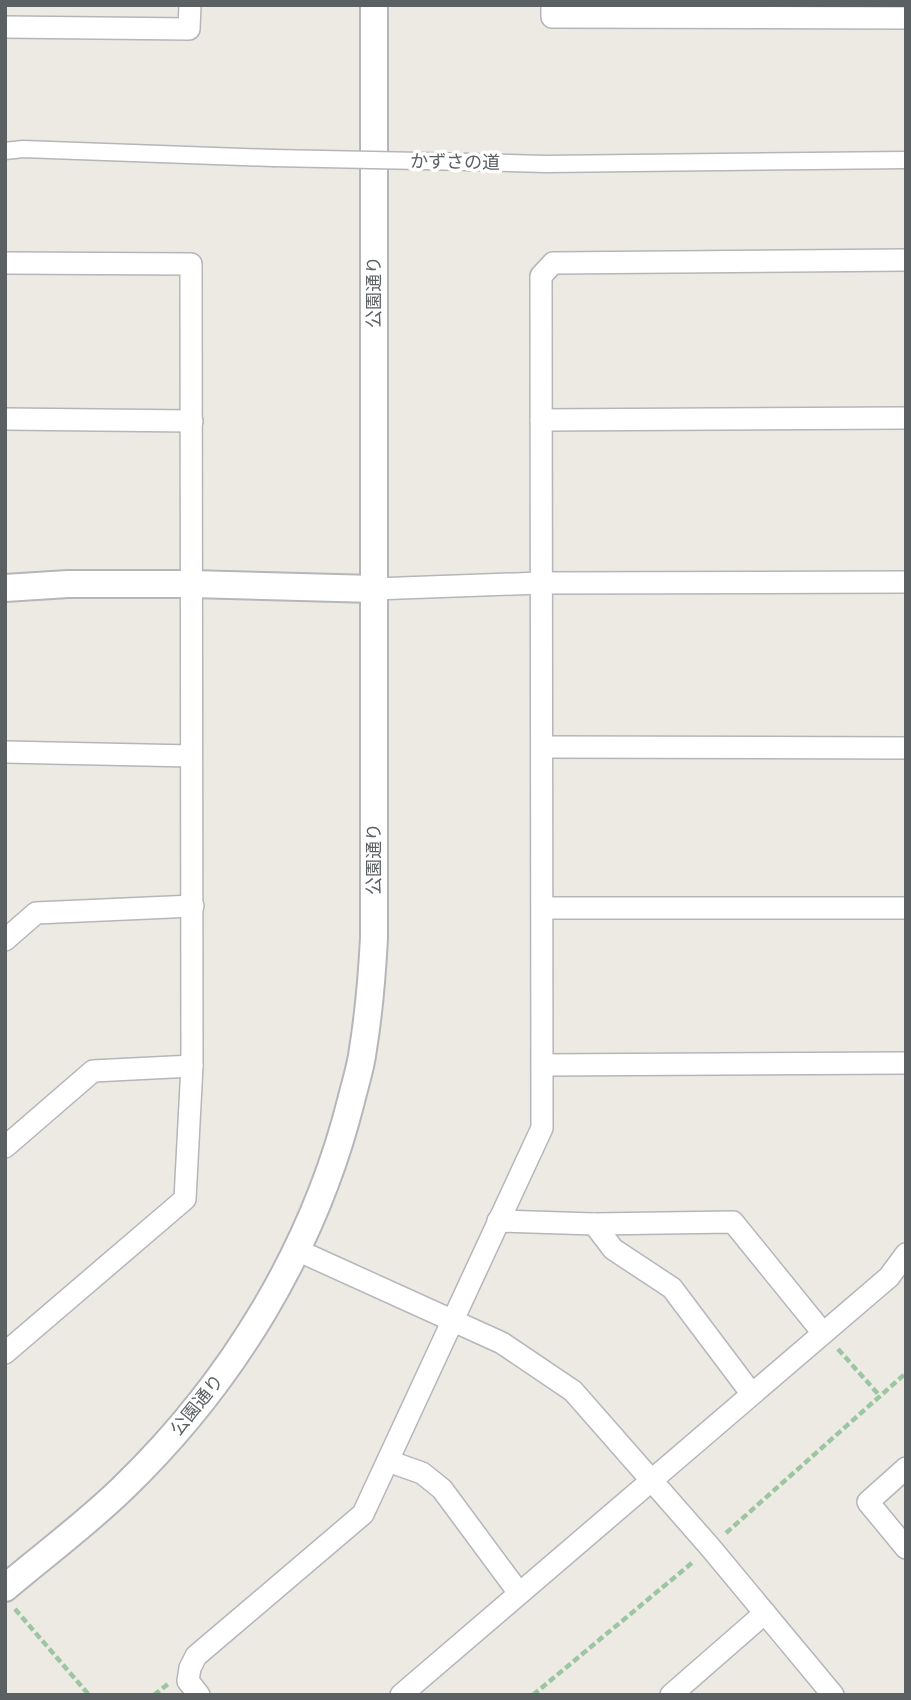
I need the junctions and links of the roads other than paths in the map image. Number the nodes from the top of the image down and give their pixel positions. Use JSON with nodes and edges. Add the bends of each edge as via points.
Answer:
{"nodes":[{"id":1,"x":190,"y":5,"type":"edge"},
{"id":2,"x":374,"y":5,"type":"edge"},
{"id":3,"x":552,"y":5,"type":"edge"},
{"id":4,"x":906,"y":18,"type":"edge"},
{"id":5,"x":5,"y":27,"type":"edge"},
{"id":6,"x":5,"y":151,"type":"edge"},
{"id":7,"x":906,"y":160,"type":"edge"},
{"id":8,"x":906,"y":260,"type":"edge"},
{"id":9,"x":5,"y":263,"type":"edge"},
{"id":10,"x":906,"y":418,"type":"edge"},
{"id":11,"x":5,"y":419,"type":"edge"},
{"id":12,"x":541,"y":420,"type":"junction"},
{"id":13,"x":192,"y":421,"type":"junction"},
{"id":14,"x":906,"y":582,"type":"edge"},
{"id":15,"x":540,"y":583,"type":"junction"},
{"id":16,"x":191,"y":584,"type":"junction"},
{"id":17,"x":5,"y":587,"type":"edge"},
{"id":18,"x":374,"y":589,"type":"junction"},
{"id":19,"x":542,"y":747,"type":"junction"},
{"id":20,"x":906,"y":748,"type":"edge"},
{"id":21,"x":5,"y":752,"type":"edge"},
{"id":22,"x":191,"y":756,"type":"junction"},
{"id":23,"x":192,"y":906,"type":"junction"},
{"id":24,"x":543,"y":908,"type":"junction"},
{"id":25,"x":906,"y":908,"type":"edge"},
{"id":26,"x":5,"y":940,"type":"edge"},
{"id":27,"x":906,"y":1063,"type":"edge"},
{"id":28,"x":542,"y":1065,"type":"junction"},
{"id":29,"x":192,"y":1066,"type":"junction"},
{"id":30,"x":5,"y":1147,"type":"edge"},
{"id":31,"x":498,"y":1221,"type":"junction"},
{"id":32,"x":594,"y":1224,"type":"junction"},
{"id":33,"x":298,"y":1250,"type":"junction"},
{"id":34,"x":906,"y":1254,"type":"edge"},
{"id":35,"x":453,"y":1321,"type":"junction"},
{"id":36,"x":823,"y":1333,"type":"junction"},
{"id":37,"x":5,"y":1353,"type":"edge"},
{"id":38,"x":751,"y":1393,"type":"junction"},
{"id":39,"x":388,"y":1461,"type":"junction"},
{"id":40,"x":906,"y":1468,"type":"edge"},
{"id":41,"x":651,"y":1479,"type":"junction"},
{"id":42,"x":906,"y":1548,"type":"edge"},
{"id":43,"x":519,"y":1593,"type":"junction"},
{"id":44,"x":9,"y":1597,"type":"edge"},
{"id":45,"x":765,"y":1613,"type":"junction"},
{"id":46,"x":199,"y":1695,"type":"edge"},
{"id":47,"x":401,"y":1695,"type":"edge"},
{"id":48,"x":671,"y":1695,"type":"edge"},
{"id":49,"x":833,"y":1695,"type":"edge"}],
"edges":[{"from":1,"to":5,"type":"street","via":[[190,29]]},
{"from":2,"to":18,"type":"street","name":"公園通り"},
{"from":3,"to":4,"type":"street","via":[[552,17]]},
{"from":6,"to":7,"type":"street","name":"かずさの道","bridge":true,"via":[[546,164]]},
{"from":8,"to":12,"type":"street","via":[[553,263],[541,276]]},
{"from":9,"to":13,"type":"street","via":[[191,264]]},
{"from":10,"to":12,"type":"street"},
{"from":11,"to":13,"type":"street"},
{"from":12,"to":15,"type":"street"},
{"from":13,"to":16,"type":"street"},
{"from":14,"to":15,"type":"street"},
{"from":15,"to":18,"type":"street"},
{"from":15,"to":19,"type":"street"},
{"from":16,"to":17,"type":"street"},
{"from":16,"to":18,"type":"street"},
{"from":16,"to":22,"type":"street"},
{"from":18,"to":33,"type":"street","name":"公園通り","via":[[370,995],[363,1052],[344,1130]]},
{"from":19,"to":20,"type":"street"},
{"from":19,"to":24,"type":"street"},
{"from":21,"to":22,"type":"street"},
{"from":22,"to":23,"type":"street"},
{"from":23,"to":26,"type":"street","via":[[36,914]]},
{"from":23,"to":29,"type":"street"},
{"from":24,"to":25,"type":"street"},
{"from":24,"to":28,"type":"street"},
{"from":27,"to":28,"type":"street"},
{"from":28,"to":31,"type":"street","via":[[542,1128]]},
{"from":29,"to":30,"type":"street","via":[[93,1071]]},
{"from":29,"to":37,"type":"street","via":[[185,1199]]},
{"from":31,"to":32,"type":"street"},
{"from":31,"to":35,"type":"street"},
{"from":32,"to":36,"type":"street","via":[[733,1222]]},
{"from":32,"to":38,"type":"street","via":[[613,1249],[672,1288]]},
{"from":33,"to":35,"type":"street"},
{"from":33,"to":44,"type":"street","name":"公園通り","via":[[253,1329],[176,1433]]},
{"from":34,"to":36,"type":"street","via":[[889,1277]]},
{"from":35,"to":39,"type":"street"},
{"from":35,"to":41,"type":"street","via":[[502,1343],[573,1391]]},
{"from":36,"to":38,"type":"street"},
{"from":38,"to":41,"type":"street"},
{"from":39,"to":43,"type":"street","via":[[422,1473],[442,1489]]},
{"from":39,"to":46,"type":"street","via":[[363,1514],[196,1656],[188,1681]]},
{"from":40,"to":42,"type":"street","via":[[868,1502]]},
{"from":41,"to":43,"type":"street"},
{"from":41,"to":45,"type":"street"},
{"from":43,"to":47,"type":"street"},
{"from":45,"to":48,"type":"street"},
{"from":45,"to":49,"type":"street"}]}
